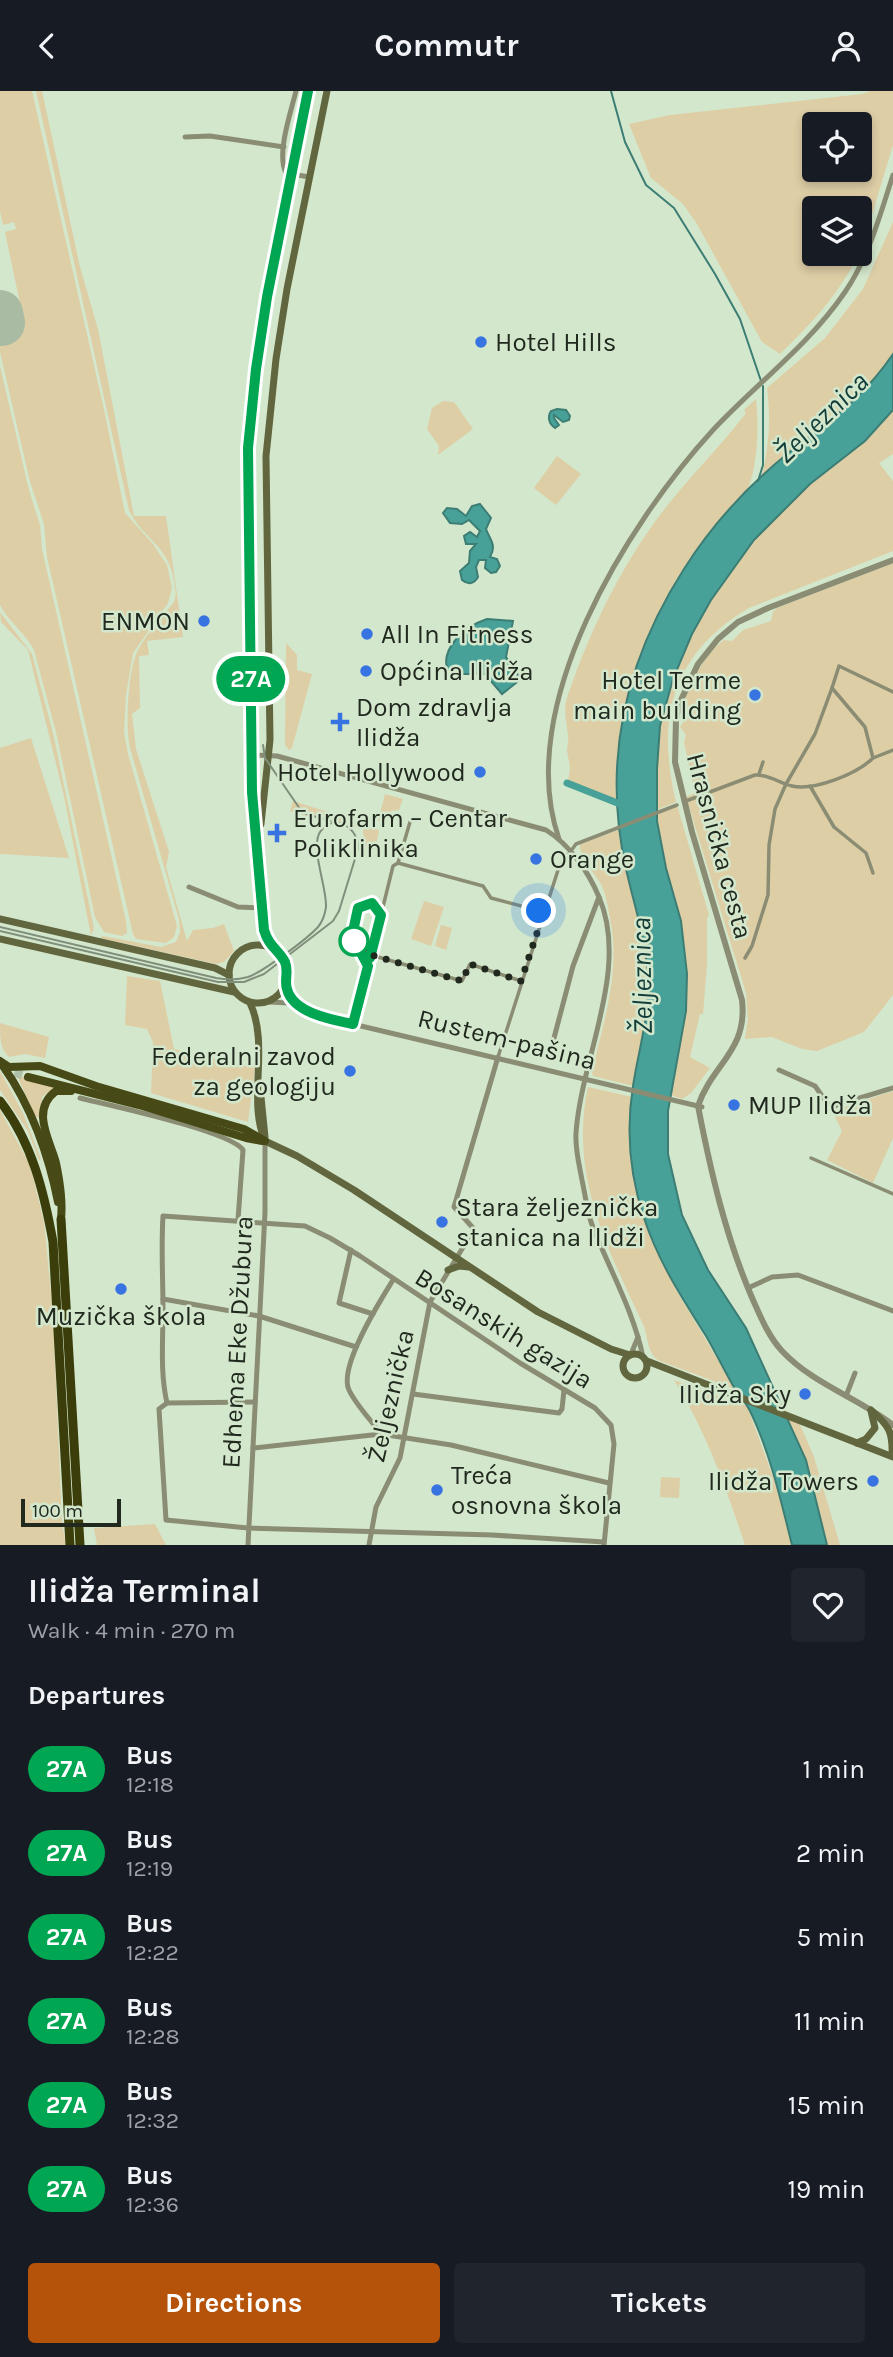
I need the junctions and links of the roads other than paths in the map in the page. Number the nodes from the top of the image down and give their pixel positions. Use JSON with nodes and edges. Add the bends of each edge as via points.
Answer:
{"nodes":[{"id":1,"x":296,"y":91,"type":"edge"},
{"id":2,"x":308,"y":91,"type":"edge"},
{"id":3,"x":327,"y":91,"type":"edge"},
{"id":4,"x":186,"y":137,"type":"dead end"},
{"id":5,"x":284,"y":147,"type":"junction"},
{"id":6,"x":291,"y":174,"type":"junction"},
{"id":7,"x":893,"y":175,"type":"edge"},
{"id":8,"x":309,"y":177,"type":"junction"},
{"id":9,"x":893,"y":560,"type":"edge"},
{"id":10,"x":832,"y":688,"type":"junction"},
{"id":11,"x":893,"y":692,"type":"edge"},
{"id":12,"x":893,"y":750,"type":"edge"},
{"id":13,"x":252,"y":755,"type":"junction"},
{"id":14,"x":269,"y":756,"type":"junction"},
{"id":15,"x":873,"y":758,"type":"junction"},
{"id":16,"x":763,"y":762,"type":"dead end"},
{"id":17,"x":759,"y":774,"type":"junction"},
{"id":18,"x":786,"y":784,"type":"junction"},
{"id":19,"x":810,"y":786,"type":"junction"},
{"id":20,"x":681,"y":803,"type":"junction"},
{"id":21,"x":410,"y":822,"type":"dead end"},
{"id":22,"x":256,"y":836,"type":"junction"},
{"id":23,"x":559,"y":839,"type":"junction"},
{"id":24,"x":570,"y":852,"type":"junction"},
{"id":25,"x":398,"y":863,"type":"junction"},
{"id":26,"x":873,"y":873,"type":"dead end"},
{"id":27,"x":189,"y":887,"type":"dead end"},
{"id":28,"x":598,"y":897,"type":"junction"},
{"id":29,"x":263,"y":908,"type":"junction"},
{"id":30,"x":544,"y":912,"type":"junction"},
{"id":31,"x":381,"y":915,"type":"dead end"},
{"id":32,"x":0,"y":919,"type":"edge"},
{"id":33,"x":264,"y":930,"type":"junction"},
{"id":34,"x":0,"y":939,"type":"edge"},
{"id":35,"x":250,"y":946,"type":"junction"},
{"id":36,"x":272,"y":949,"type":"junction"},
{"id":37,"x":371,"y":955,"type":"dead end"},
{"id":38,"x":745,"y":958,"type":"dead end"},
{"id":39,"x":232,"y":960,"type":"junction"},
{"id":40,"x":215,"y":968,"type":"junction"},
{"id":41,"x":229,"y":975,"type":"junction"},
{"id":42,"x":521,"y":981,"type":"junction"},
{"id":43,"x":286,"y":984,"type":"junction"},
{"id":44,"x":234,"y":992,"type":"junction"},
{"id":45,"x":267,"y":1002,"type":"junction"},
{"id":46,"x":250,"y":1003,"type":"junction"},
{"id":47,"x":303,"y":1009,"type":"junction"},
{"id":48,"x":257,"y":1025,"type":"junction"},
{"id":49,"x":554,"y":1038,"type":"dead end"},
{"id":50,"x":498,"y":1057,"type":"junction"},
{"id":51,"x":0,"y":1062,"type":"edge"},
{"id":52,"x":779,"y":1070,"type":"dead end"},
{"id":53,"x":28,"y":1077,"type":"tunnel mouth"},
{"id":54,"x":586,"y":1080,"type":"junction"},
{"id":55,"x":893,"y":1088,"type":"edge"},
{"id":56,"x":259,"y":1093,"type":"junction"},
{"id":57,"x":80,"y":1098,"type":"dead end"},
{"id":58,"x":0,"y":1101,"type":"edge"},
{"id":59,"x":139,"y":1105,"type":"junction"},
{"id":60,"x":700,"y":1106,"type":"junction"},
{"id":61,"x":258,"y":1117,"type":"junction"},
{"id":62,"x":244,"y":1129,"type":"junction"},
{"id":63,"x":265,"y":1141,"type":"junction"},
{"id":64,"x":811,"y":1158,"type":"dead end"},
{"id":65,"x":893,"y":1194,"type":"edge"},
{"id":66,"x":61,"y":1219,"type":"junction"},
{"id":67,"x":237,"y":1220,"type":"junction"},
{"id":68,"x":265,"y":1221,"type":"junction"},
{"id":69,"x":351,"y":1250,"type":"junction"},
{"id":70,"x":455,"y":1257,"type":"junction"},
{"id":71,"x":472,"y":1269,"type":"junction"},
{"id":72,"x":448,"y":1270,"type":"junction"},
{"id":73,"x":393,"y":1280,"type":"junction"},
{"id":74,"x":748,"y":1288,"type":"junction"},
{"id":75,"x":163,"y":1299,"type":"junction"},
{"id":76,"x":430,"y":1302,"type":"junction"},
{"id":77,"x":893,"y":1311,"type":"edge"},
{"id":78,"x":373,"y":1314,"type":"junction"},
{"id":79,"x":259,"y":1316,"type":"junction"},
{"id":80,"x":638,"y":1337,"type":"junction"},
{"id":81,"x":356,"y":1347,"type":"junction"},
{"id":82,"x":611,"y":1349,"type":"junction"},
{"id":83,"x":630,"y":1355,"type":"junction"},
{"id":84,"x":645,"y":1359,"type":"junction"},
{"id":85,"x":659,"y":1367,"type":"junction"},
{"id":86,"x":623,"y":1368,"type":"junction"},
{"id":87,"x":855,"y":1373,"type":"dead end"},
{"id":88,"x":644,"y":1375,"type":"junction"},
{"id":89,"x":564,"y":1389,"type":"junction"},
{"id":90,"x":413,"y":1394,"type":"junction"},
{"id":91,"x":846,"y":1396,"type":"junction"},
{"id":92,"x":255,"y":1402,"type":"junction"},
{"id":93,"x":167,"y":1403,"type":"junction"},
{"id":94,"x":871,"y":1410,"type":"junction"},
{"id":95,"x":893,"y":1425,"type":"edge"},
{"id":96,"x":381,"y":1434,"type":"junction"},
{"id":97,"x":404,"y":1438,"type":"junction"},
{"id":98,"x":857,"y":1443,"type":"junction"},
{"id":99,"x":253,"y":1448,"type":"junction"},
{"id":100,"x":892,"y":1456,"type":"edge"},
{"id":101,"x":608,"y":1483,"type":"junction"},
{"id":102,"x":248,"y":1528,"type":"junction"},
{"id":103,"x":370,"y":1532,"type":"junction"},
{"id":104,"x":492,"y":1535,"type":"junction"},
{"id":105,"x":532,"y":1537,"type":"junction"},
{"id":106,"x":604,"y":1543,"type":"edge"},
{"id":107,"x":70,"y":1545,"type":"edge"},
{"id":108,"x":80,"y":1545,"type":"edge"},
{"id":109,"x":248,"y":1545,"type":"edge"},
{"id":110,"x":369,"y":1545,"type":"edge"},
{"id":111,"x":491,"y":1545,"type":"edge"},
{"id":112,"x":532,"y":1545,"type":"edge"}],
"edges":[{"from":1,"to":5,"type":"street"},
{"from":2,"to":6,"type":"main road"},
{"from":3,"to":8,"type":"main road"},
{"from":4,"to":5,"type":"street"},
{"from":5,"to":6,"type":"street","via":[[284,170]]},
{"from":6,"to":8,"type":"street"},
{"from":6,"to":13,"type":"main road","via":[[256,369],[248,448]]},
{"from":7,"to":23,"type":"street","via":[[857,274],[831,310],[737,404],[658,498],[619,561],[569,660],[549,753],[548,795]]},
{"from":8,"to":14,"type":"main road","via":[[276,359],[266,456]]},
{"from":9,"to":20,"type":"street","name":"Hrasnička cesta","via":[[747,618],[712,646],[690,677],[676,719],[675,762]]},
{"from":10,"to":11,"type":"street","via":[[839,666]]},
{"from":10,"to":15,"type":"street","via":[[864,727]]},
{"from":10,"to":18,"type":"street","via":[[811,743]]},
{"from":12,"to":15,"type":"street"},
{"from":13,"to":14,"type":"street"},
{"from":13,"to":22,"type":"main road"},
{"from":14,"to":22,"type":"main road"},
{"from":14,"to":23,"type":"street","via":[[520,823]]},
{"from":15,"to":19,"type":"street","via":[[846,775]]},
{"from":16,"to":17,"type":"street"},
{"from":17,"to":18,"type":"street"},
{"from":17,"to":20,"type":"street"},
{"from":18,"to":19,"type":"street"},
{"from":18,"to":38,"type":"street","via":[[771,827],[767,899]]},
{"from":19,"to":26,"type":"street","via":[[837,829],[866,853]]},
{"from":20,"to":24,"type":"street","via":[[576,844]]},
{"from":20,"to":60,"type":"street","name":"Hrasnička cesta","via":[[744,1017],[742,1030]]},
{"from":21,"to":25,"type":"street"},
{"from":22,"to":29,"type":"main road"},
{"from":23,"to":24,"type":"street"},
{"from":24,"to":28,"type":"street","via":[[591,878]]},
{"from":24,"to":30,"type":"street","via":[[559,867]]},
{"from":25,"to":30,"type":"street","via":[[482,886],[491,898]]},
{"from":25,"to":31,"type":"street","via":[[393,866]]},
{"from":27,"to":29,"type":"street","via":[[238,907]]},
{"from":28,"to":49,"type":"street"},
{"from":28,"to":54,"type":"street","via":[[609,942],[608,974]]},
{"from":29,"to":33,"type":"main road"},
{"from":30,"to":42,"type":"street"},
{"from":32,"to":40,"type":"main road"},
{"from":33,"to":35,"type":"main road"},
{"from":33,"to":36,"type":"main road"},
{"from":34,"to":44,"type":"main road"},
{"from":35,"to":36,"type":"main road"},
{"from":35,"to":39,"type":"main road"},
{"from":36,"to":43,"type":"main road","via":[[286,965]]},
{"from":37,"to":42,"type":"street","via":[[462,981],[470,964]]},
{"from":39,"to":40,"type":"main road"},
{"from":39,"to":41,"type":"main road"},
{"from":40,"to":41,"type":"main road"},
{"from":41,"to":44,"type":"main road"},
{"from":42,"to":50,"type":"street"},
{"from":43,"to":45,"type":"main road"},
{"from":43,"to":47,"type":"street","via":[[292,1000]]},
{"from":44,"to":46,"type":"main road"},
{"from":45,"to":46,"type":"main road"},
{"from":45,"to":47,"type":"street","name":"Rustem-pašina"},
{"from":45,"to":48,"type":"main road","name":"Edhema Eke Džubura"},
{"from":46,"to":48,"type":"main road","name":"Edhema Eke Džubura"},
{"from":47,"to":50,"type":"street","name":"Rustem-pašina"},
{"from":48,"to":56,"type":"main road","name":"Edhema Eke Džubura"},
{"from":50,"to":54,"type":"street","name":"Rustem-pašina"},
{"from":50,"to":70,"type":"street","name":"Željeznička","via":[[454,1207],[474,1229]]},
{"from":51,"to":62,"type":"main road","via":[[9,1067],[40,1066]]},
{"from":51,"to":66,"type":"main road","via":[[36,1130]]},
{"from":52,"to":55,"type":"street","via":[[815,1086],[830,1107]]},
{"from":53,"to":59,"type":"main road"},
{"from":54,"to":60,"type":"street","name":"Rustem-pašina"},
{"from":54,"to":80,"type":"street","via":[[575,1148],[590,1219]]},
{"from":56,"to":61,"type":"main road","name":"Edhema Eke Džubura"},
{"from":56,"to":63,"type":"main road","name":"Edhema Eke Džubura"},
{"from":57,"to":67,"type":"street","via":[[240,1146]]},
{"from":58,"to":107,"type":"highway","via":[[33,1161],[46,1200]]},
{"from":59,"to":63,"type":"main road"},
{"from":59,"to":66,"type":"main road","via":[[62,1090],[46,1101],[44,1126],[60,1183]]},
{"from":60,"to":74,"type":"street","name":"Hrasnička cesta","via":[[723,1221]]},
{"from":61,"to":62,"type":"main road"},
{"from":61,"to":63,"type":"main road","name":"Edhema Eke Džubura"},
{"from":62,"to":63,"type":"main road"},
{"from":63,"to":68,"type":"street","name":"Edhema Eke Džubura"},
{"from":63,"to":70,"type":"main road","via":[[355,1190]]},
{"from":64,"to":65,"type":"street"},
{"from":66,"to":108,"type":"highway"},
{"from":67,"to":68,"type":"street","name":"Bosanskih gazija"},
{"from":67,"to":75,"type":"street","name":"Bosanskih gazija","via":[[163,1216]]},
{"from":68,"to":69,"type":"street","name":"Bosanskih gazija","via":[[305,1226]]},
{"from":68,"to":79,"type":"street","name":"Edhema Eke Džubura"},
{"from":69,"to":73,"type":"street","name":"Bosanskih gazija"},
{"from":69,"to":78,"type":"street","via":[[340,1303]]},
{"from":70,"to":71,"type":"main road"},
{"from":70,"to":72,"type":"street","name":"Željeznička"},
{"from":71,"to":72,"type":"main road"},
{"from":71,"to":82,"type":"main road"},
{"from":72,"to":76,"type":"street","name":"Željeznička"},
{"from":73,"to":76,"type":"street","name":"Bosanskih gazija"},
{"from":73,"to":78,"type":"street"},
{"from":74,"to":77,"type":"street","via":[[772,1277],[798,1275]]},
{"from":74,"to":91,"type":"street","name":"Hrasnička cesta","via":[[766,1329],[782,1351]]},
{"from":75,"to":79,"type":"street"},
{"from":75,"to":93,"type":"street"},
{"from":76,"to":89,"type":"street","name":"Bosanskih gazija"},
{"from":76,"to":90,"type":"street","name":"Željeznička"},
{"from":78,"to":81,"type":"street"},
{"from":79,"to":81,"type":"street"},
{"from":79,"to":92,"type":"street","name":"Edhema Eke Džubura"},
{"from":80,"to":83,"type":"street"},
{"from":80,"to":84,"type":"street"},
{"from":81,"to":96,"type":"street","via":[[348,1389]]},
{"from":82,"to":83,"type":"main road"},
{"from":82,"to":86,"type":"main road"},
{"from":83,"to":84,"type":"main road"},
{"from":83,"to":86,"type":"main road"},
{"from":84,"to":85,"type":"main road"},
{"from":84,"to":88,"type":"main road"},
{"from":85,"to":88,"type":"main road"},
{"from":85,"to":98,"type":"main road"},
{"from":86,"to":88,"type":"main road","via":[[630,1377]]},
{"from":87,"to":91,"type":"street"},
{"from":89,"to":90,"type":"street","via":[[559,1413]]},
{"from":89,"to":101,"type":"street","name":"Bosanskih gazija","via":[[595,1408],[611,1425],[614,1444]]},
{"from":90,"to":97,"type":"street","name":"Željeznička"},
{"from":91,"to":94,"type":"street","name":"Hrasnička cesta"},
{"from":92,"to":93,"type":"street"},
{"from":92,"to":99,"type":"street","name":"Edhema Eke Džubura"},
{"from":93,"to":102,"type":"street","via":[[159,1409],[166,1520]]},
{"from":94,"to":95,"type":"street","name":"Hrasnička cesta"},
{"from":94,"to":98,"type":"main road","via":[[875,1428]]},
{"from":94,"to":100,"type":"main road","via":[[891,1433]]},
{"from":96,"to":97,"type":"street"},
{"from":96,"to":99,"type":"street"},
{"from":97,"to":101,"type":"street"},
{"from":97,"to":103,"type":"street","name":"Željeznička"},
{"from":98,"to":100,"type":"main road"},
{"from":99,"to":102,"type":"street","name":"Edhema Eke Džubura"},
{"from":101,"to":106,"type":"street","name":"Bosanskih gazija"},
{"from":102,"to":103,"type":"street"},
{"from":102,"to":109,"type":"street","name":"Edhema Eke Džubura"},
{"from":103,"to":104,"type":"street"},
{"from":103,"to":110,"type":"street","name":"Željeznička"},
{"from":104,"to":105,"type":"street"},
{"from":104,"to":111,"type":"street"},
{"from":105,"to":106,"type":"street"},
{"from":105,"to":112,"type":"street"}]}
